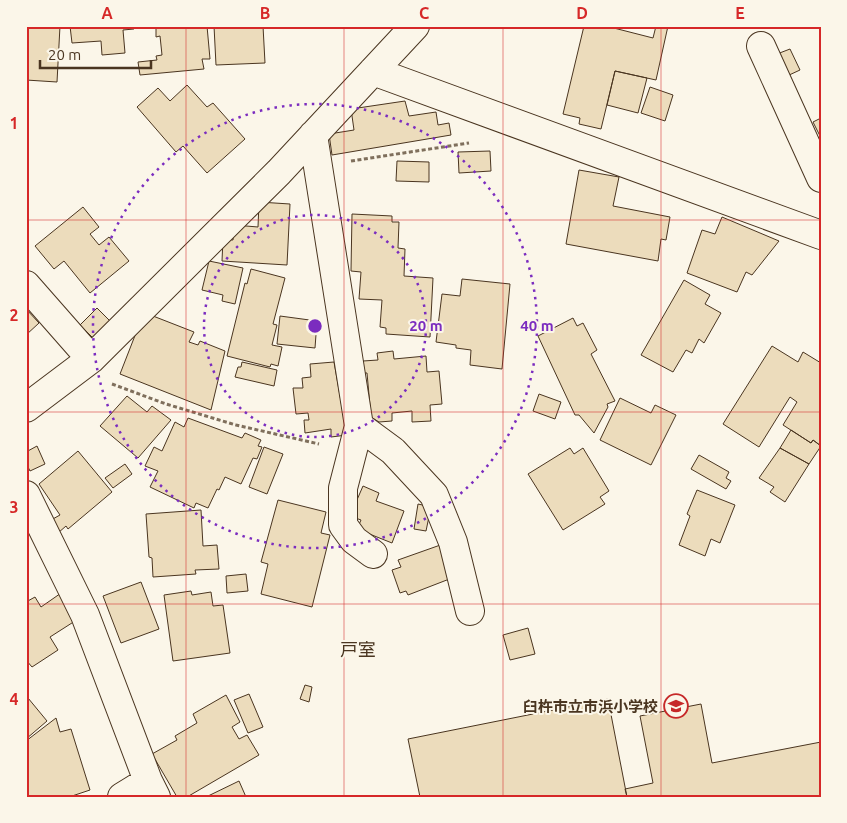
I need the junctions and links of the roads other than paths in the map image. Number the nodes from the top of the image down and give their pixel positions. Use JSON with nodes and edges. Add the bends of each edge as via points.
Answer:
{"nodes":[{"id":1,"x":415,"y":26,"type":"edge"},
{"id":2,"x":762,"y":46,"type":"dead end"},
{"id":3,"x":373,"y":71,"type":"junction"},
{"id":4,"x":313,"y":135,"type":"junction"},
{"id":5,"x":821,"y":178,"type":"edge"},
{"id":6,"x":821,"y":235,"type":"edge"},
{"id":7,"x":26,"y":285,"type":"edge"},
{"id":8,"x":91,"y":359,"type":"junction"},
{"id":9,"x":26,"y":408,"type":"edge"},
{"id":10,"x":356,"y":439,"type":"junction"},
{"id":11,"x":26,"y":495,"type":"edge"},
{"id":12,"x":373,"y":554,"type":"dead end"},
{"id":13,"x":470,"y":611,"type":"dead end"},
{"id":14,"x":152,"y":789,"type":"edge"},
{"id":15,"x":122,"y":797,"type":"edge"}],
"edges":[{"from":1,"to":3,"type":"street"},
{"from":2,"to":5,"type":"street"},
{"from":3,"to":4,"type":"street"},
{"from":3,"to":6,"type":"street"},
{"from":4,"to":8,"type":"street"},
{"from":4,"to":10,"type":"street"},
{"from":7,"to":8,"type":"street"},
{"from":8,"to":9,"type":"street"},
{"from":10,"to":12,"type":"street","via":[[343,488],[342,525],[354,540]]},
{"from":10,"to":13,"type":"street","via":[[394,451],[434,495],[453,542]]},
{"from":11,"to":14,"type":"street","via":[[85,615]]},
{"from":14,"to":15,"type":"street"}]}
